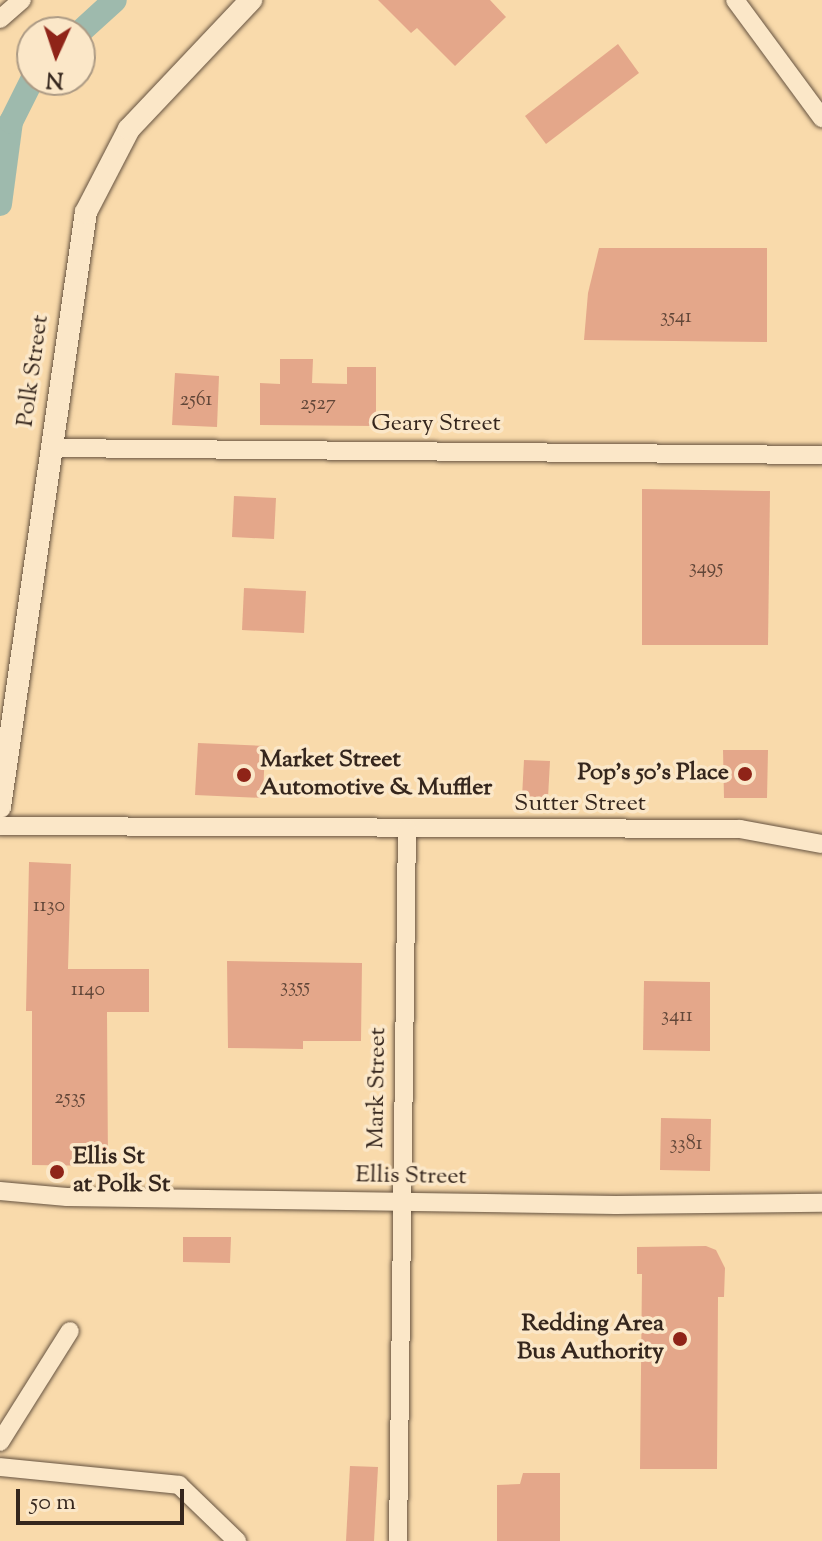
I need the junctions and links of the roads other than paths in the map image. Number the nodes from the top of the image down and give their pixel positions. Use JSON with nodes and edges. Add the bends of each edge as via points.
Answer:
{"nodes":[{"id":1,"x":22,"y":0,"type":"edge"},
{"id":2,"x":251,"y":0,"type":"edge"},
{"id":3,"x":735,"y":0,"type":"edge"},
{"id":4,"x":0,"y":19,"type":"edge"},
{"id":5,"x":822,"y":118,"type":"edge"},
{"id":6,"x":50,"y":448,"type":"junction"},
{"id":7,"x":822,"y":455,"type":"edge"},
{"id":8,"x":0,"y":807,"type":"edge"},
{"id":9,"x":0,"y":826,"type":"edge"},
{"id":10,"x":407,"y":829,"type":"junction"},
{"id":11,"x":822,"y":844,"type":"edge"},
{"id":12,"x":0,"y":1191,"type":"edge"},
{"id":13,"x":400,"y":1200,"type":"junction"},
{"id":14,"x":822,"y":1203,"type":"edge"},
{"id":15,"x":70,"y":1331,"type":"dead end"},
{"id":16,"x":0,"y":1442,"type":"edge"},
{"id":17,"x":0,"y":1467,"type":"edge"},
{"id":18,"x":237,"y":1541,"type":"edge"},
{"id":19,"x":398,"y":1541,"type":"edge"}],
"edges":[{"from":1,"to":4,"type":"street"},
{"from":2,"to":6,"type":"street","name":"Polk Street","via":[[129,129],[96,184],[79,239]]},
{"from":3,"to":5,"type":"street"},
{"from":6,"to":7,"type":"street","name":"Geary Street"},
{"from":6,"to":8,"type":"street","name":"Polk Street"},
{"from":9,"to":10,"type":"street","name":"Sutter Street"},
{"from":10,"to":11,"type":"street","name":"Sutter Street","via":[[740,829]]},
{"from":10,"to":13,"type":"street","name":"Mark Street"},
{"from":12,"to":13,"type":"street","name":"Ellis Street","via":[[67,1197]]},
{"from":13,"to":14,"type":"street","name":"Ellis Street"},
{"from":13,"to":19,"type":"street","name":"Mark Street"},
{"from":15,"to":16,"type":"street"},
{"from":17,"to":18,"type":"street","via":[[179,1485]]}]}
